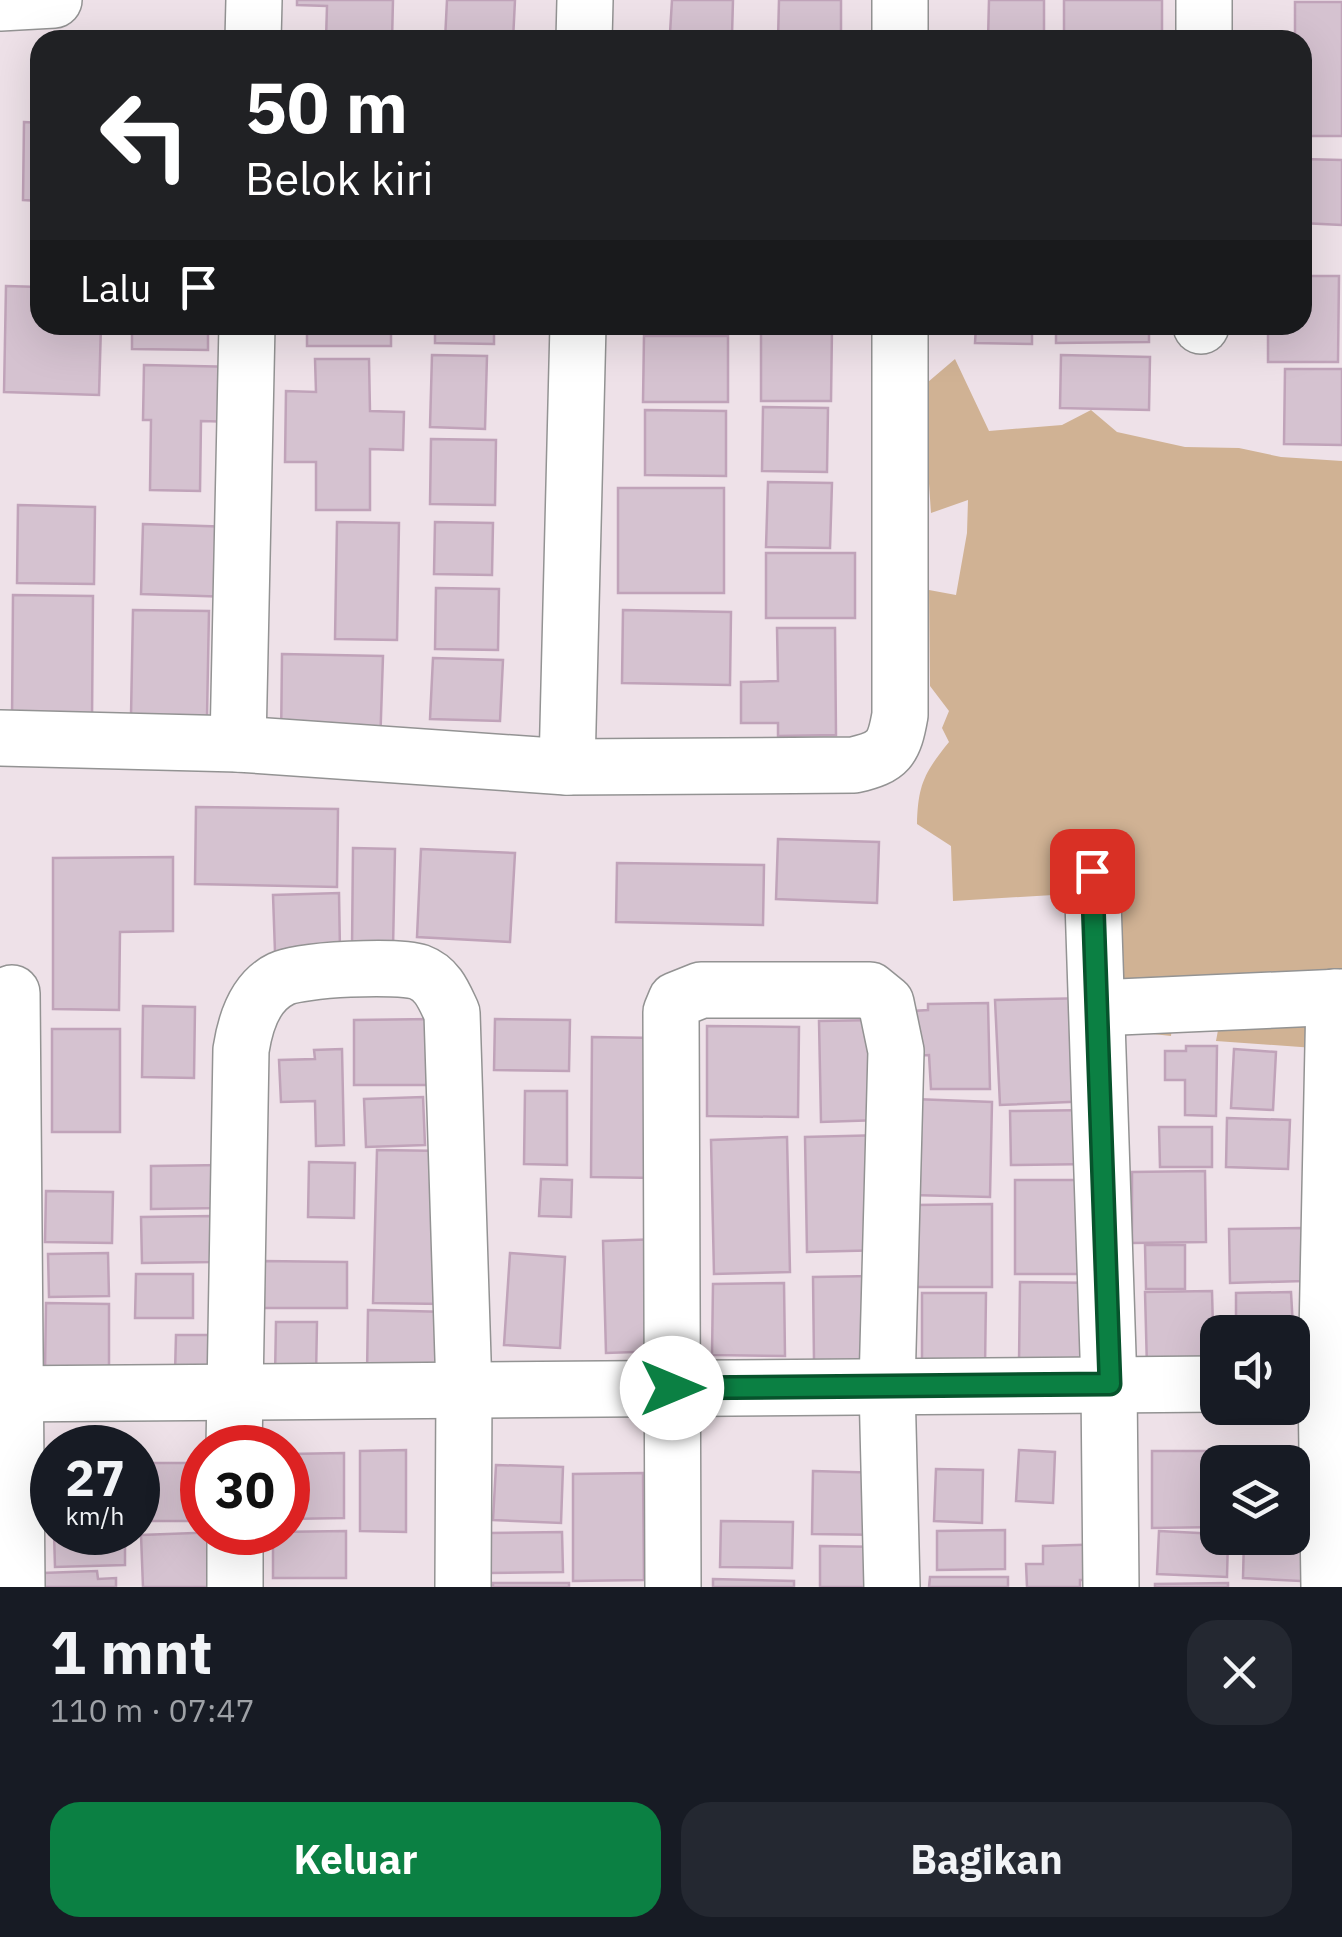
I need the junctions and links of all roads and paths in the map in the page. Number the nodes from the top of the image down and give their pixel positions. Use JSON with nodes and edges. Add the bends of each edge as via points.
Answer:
{"nodes":[{"id":1,"x":54,"y":0,"type":"edge"},
{"id":2,"x":254,"y":0,"type":"edge"},
{"id":3,"x":585,"y":0,"type":"edge"},
{"id":4,"x":900,"y":0,"type":"edge"},
{"id":5,"x":1204,"y":0,"type":"edge"},
{"id":6,"x":0,"y":3,"type":"edge"},
{"id":7,"x":253,"y":30,"type":"edge"},
{"id":8,"x":584,"y":30,"type":"edge"},
{"id":9,"x":900,"y":30,"type":"edge"},
{"id":10,"x":1204,"y":30,"type":"edge"},
{"id":11,"x":247,"y":335,"type":"edge"},
{"id":12,"x":578,"y":335,"type":"edge"},
{"id":13,"x":900,"y":335,"type":"edge"},
{"id":14,"x":0,"y":738,"type":"edge"},
{"id":15,"x":238,"y":744,"type":"junction"},
{"id":16,"x":568,"y":767,"type":"junction"},
{"id":17,"x":1092,"y":871,"type":"dead end"},
{"id":18,"x":12,"y":992,"type":"dead end"},
{"id":19,"x":1338,"y":997,"type":"edge"},
{"id":20,"x":1098,"y":1008,"type":"junction"},
{"id":21,"x":1320,"y":1383,"type":"edge"},
{"id":22,"x":1110,"y":1384,"type":"junction"},
{"id":23,"x":1200,"y":1384,"type":"edge"},
{"id":24,"x":888,"y":1386,"type":"junction"},
{"id":25,"x":672,"y":1388,"type":"junction"},
{"id":26,"x":464,"y":1390,"type":"junction"},
{"id":27,"x":234,"y":1392,"type":"junction"},
{"id":28,"x":8,"y":1393,"type":"edge"},
{"id":29,"x":234,"y":1425,"type":"edge"},
{"id":30,"x":235,"y":1555,"type":"edge"},
{"id":31,"x":17,"y":1587,"type":"edge"},
{"id":32,"x":235,"y":1587,"type":"edge"},
{"id":33,"x":463,"y":1587,"type":"edge"},
{"id":34,"x":674,"y":1587,"type":"edge"},
{"id":35,"x":892,"y":1587,"type":"edge"},
{"id":36,"x":1112,"y":1587,"type":"edge"},
{"id":37,"x":1329,"y":1587,"type":"edge"}],
"edges":[{"from":1,"to":6,"type":"street"},
{"from":2,"to":7,"type":"street"},
{"from":3,"to":8,"type":"street"},
{"from":4,"to":9,"type":"street"},
{"from":5,"to":10,"type":"street"},
{"from":11,"to":15,"type":"street"},
{"from":12,"to":16,"type":"street"},
{"from":13,"to":16,"type":"street","via":[[900,715],[886,754],[854,764]]},
{"from":14,"to":15,"type":"street"},
{"from":15,"to":16,"type":"street"},
{"from":17,"to":20,"type":"street"},
{"from":18,"to":28,"type":"street"},
{"from":19,"to":20,"type":"street"},
{"from":19,"to":21,"type":"street"},
{"from":20,"to":22,"type":"street"},
{"from":21,"to":37,"type":"street"},
{"from":22,"to":23,"type":"street"},
{"from":22,"to":24,"type":"street"},
{"from":22,"to":36,"type":"street"},
{"from":24,"to":25,"type":"street"},
{"from":24,"to":25,"type":"street","via":[[893,1026],[886,1003],[870,990],[778,988],[701,990],[676,1000],[671,1012]]},
{"from":24,"to":35,"type":"street"},
{"from":25,"to":26,"type":"street"},
{"from":25,"to":34,"type":"street"},
{"from":26,"to":27,"type":"street"},
{"from":26,"to":27,"type":"street","via":[[452,1013],[440,987],[402,969],[303,972],[278,980],[244,1026]]},
{"from":26,"to":33,"type":"street"},
{"from":27,"to":28,"type":"street"},
{"from":27,"to":29,"type":"street"},
{"from":28,"to":31,"type":"street"},
{"from":30,"to":32,"type":"street"}]}
